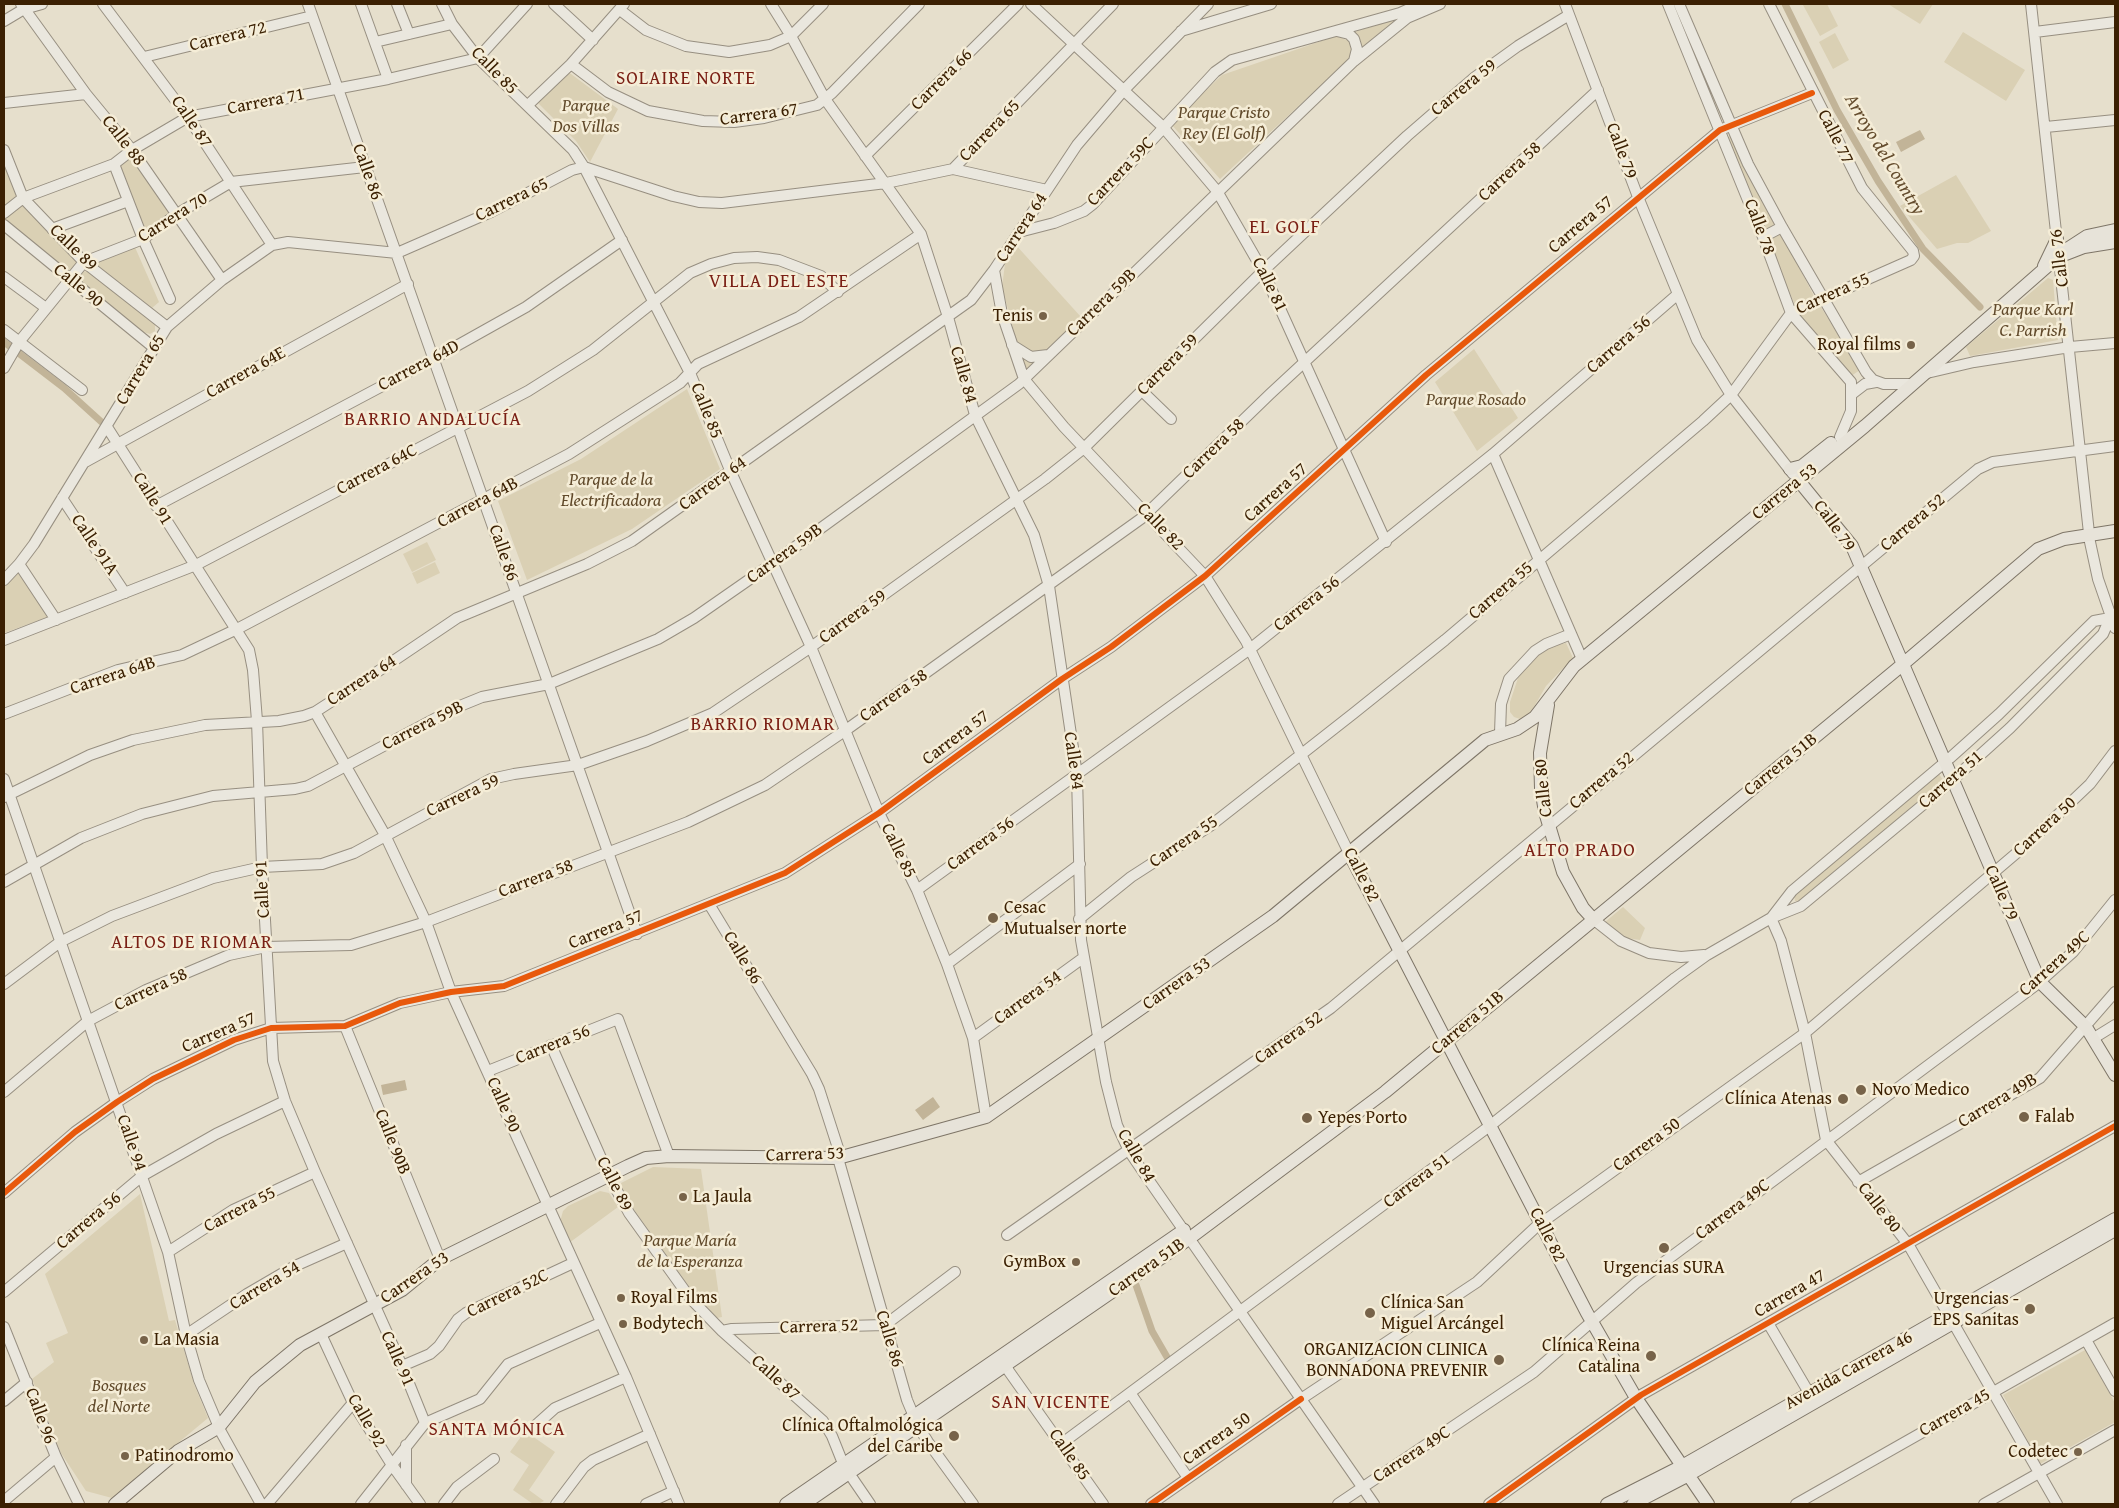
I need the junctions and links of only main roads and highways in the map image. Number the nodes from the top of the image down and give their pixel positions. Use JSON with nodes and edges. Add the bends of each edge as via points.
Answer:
{"nodes":[{"id":1,"x":2115,"y":230,"type":"edge"},
{"id":2,"x":2057,"y":239,"type":"road end"},
{"id":3,"x":2115,"y":242,"type":"edge"},
{"id":4,"x":2059,"y":257,"type":"junction"},
{"id":5,"x":2039,"y":274,"type":"junction"},
{"id":6,"x":1846,"y":436,"type":"junction"},
{"id":7,"x":1790,"y":470,"type":"road end"},
{"id":8,"x":1799,"y":481,"type":"junction"},
{"id":9,"x":2115,"y":531,"type":"edge"},
{"id":10,"x":1903,"y":664,"type":"junction"},
{"id":11,"x":1549,"y":701,"type":"junction"},
{"id":12,"x":1349,"y":853,"type":"junction"},
{"id":13,"x":1593,"y":919,"type":"junction"},
{"id":14,"x":1447,"y":1040,"type":"junction"},
{"id":15,"x":2115,"y":1075,"type":"edge"},
{"id":16,"x":2115,"y":1219,"type":"edge"},
{"id":17,"x":2115,"y":1230,"type":"edge"},
{"id":18,"x":1950,"y":1320,"type":"junction"},
{"id":19,"x":847,"y":1470,"type":"junction"},
{"id":20,"x":1685,"y":1470,"type":"junction"},
{"id":21,"x":115,"y":1504,"type":"edge"},
{"id":22,"x":786,"y":1504,"type":"edge"},
{"id":23,"x":804,"y":1504,"type":"edge"},
{"id":24,"x":1607,"y":1504,"type":"edge"},
{"id":25,"x":1633,"y":1504,"type":"edge"},
{"id":26,"x":1708,"y":1504,"type":"edge"}],
"edges":[{"from":1,"to":4,"type":"main road","via":[[2081,238]]},
{"from":2,"to":5,"type":"main road"},
{"from":3,"to":4,"type":"main road"},
{"from":4,"to":5,"type":"main road"},
{"from":5,"to":6,"type":"main road","via":[[1924,374]]},
{"from":6,"to":7,"type":"main road","via":[[1802,466]]},
{"from":6,"to":8,"type":"main road","name":"Carrera 53","via":[[1834,451]]},
{"from":8,"to":10,"type":"main road","name":"Calle 79","via":[[1852,546]]},
{"from":8,"to":11,"type":"main road","name":"Carrera 53","via":[[1582,659],[1564,676]]},
{"from":9,"to":10,"type":"main road","name":"Carrera 51B","via":[[2064,539],[2038,548]]},
{"from":10,"to":13,"type":"main road","name":"Carrera 51B"},
{"from":10,"to":15,"type":"main road","name":"Calle 79","via":[[2040,982],[2086,1026]]},
{"from":11,"to":12,"type":"main road","name":"Carrera 53","via":[[1527,724],[1481,744]]},
{"from":11,"to":13,"type":"main road","name":"Calle 80","via":[[1540,771],[1548,825],[1563,872],[1583,908]]},
{"from":12,"to":14,"type":"main road","name":"Calle 82"},
{"from":12,"to":21,"type":"main road","name":"Carrera 53","via":[[1273,916],[986,1117],[838,1153],[646,1158],[440,1259],[402,1290],[300,1345],[269,1368],[219,1427],[178,1451]]},
{"from":13,"to":14,"type":"main road","name":"Carrera 51B"},
{"from":14,"to":19,"type":"main road","name":"Carrera 51B","via":[[1385,1092],[1187,1234]]},
{"from":14,"to":20,"type":"main road","name":"Calle 82","via":[[1592,1321],[1636,1398]]},
{"from":16,"to":18,"type":"main road","name":"Avenida Carrera 46"},
{"from":17,"to":18,"type":"main road","name":"Avenida Carrera 46"},
{"from":18,"to":20,"type":"main road","name":"Avenida Carrera 46"},
{"from":19,"to":22,"type":"main road","name":"Carrera 51B"},
{"from":19,"to":23,"type":"main road","name":"Carrera 51B"},
{"from":20,"to":24,"type":"main road","name":"Avenida Carrera 46"},
{"from":20,"to":25,"type":"main road","name":"Avenida Carrera 46"},
{"from":20,"to":26,"type":"main road","name":"Calle 82"}]}
